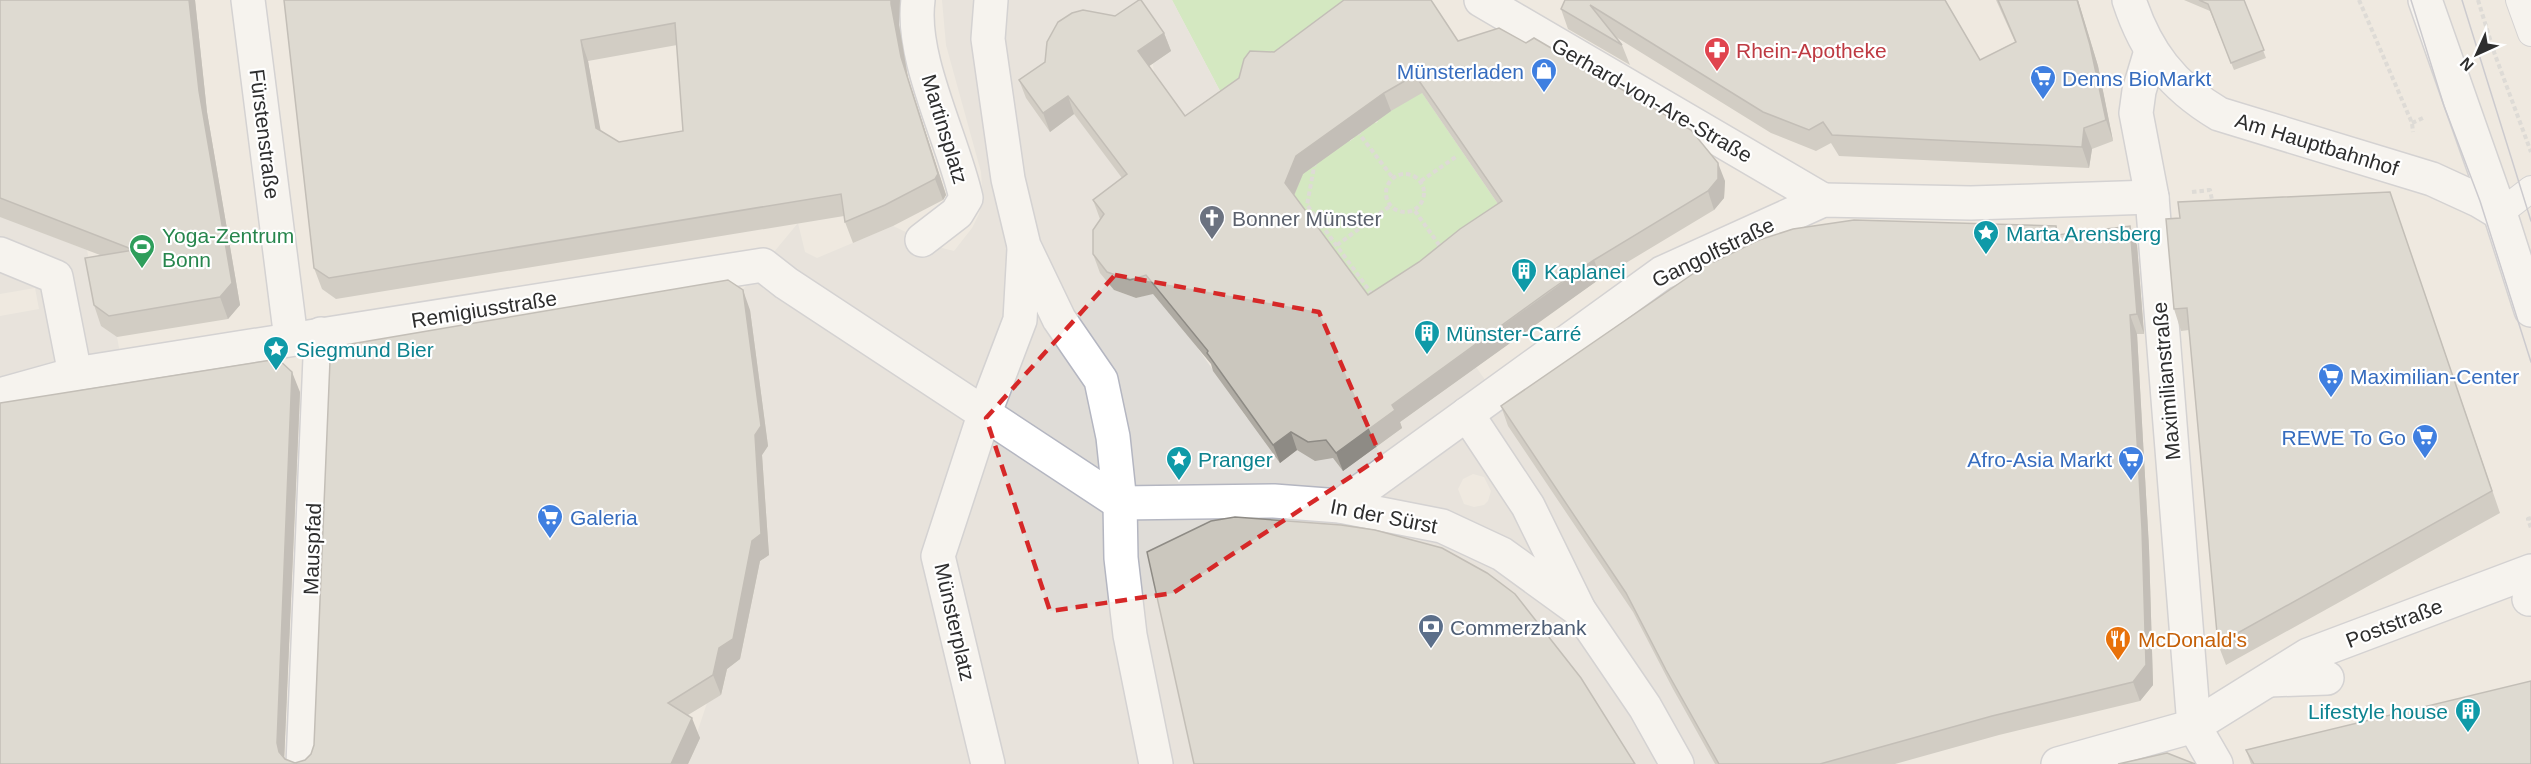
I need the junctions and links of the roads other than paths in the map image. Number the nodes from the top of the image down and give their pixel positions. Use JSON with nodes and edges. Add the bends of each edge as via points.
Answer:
{"nodes":[{"id":1,"x":248,"y":0,"type":"edge"},
{"id":2,"x":918,"y":0,"type":"edge"},
{"id":3,"x":991,"y":0,"type":"edge"},
{"id":4,"x":1480,"y":0,"type":"edge"},
{"id":5,"x":2129,"y":0,"type":"edge"},
{"id":6,"x":2425,"y":0,"type":"edge"},
{"id":7,"x":2519,"y":0,"type":"edge"},
{"id":8,"x":2531,"y":33,"type":"edge"},
{"id":9,"x":2151,"y":51,"type":"junction"},
{"id":10,"x":2531,"y":189,"type":"edge"},
{"id":11,"x":2152,"y":197,"type":"junction"},
{"id":12,"x":1823,"y":200,"type":"junction"},
{"id":13,"x":2500,"y":213,"type":"junction"},
{"id":14,"x":922,"y":240,"type":"dead end"},
{"id":15,"x":1024,"y":246,"type":"junction"},
{"id":16,"x":0,"y":254,"type":"edge"},
{"id":17,"x":2531,"y":310,"type":"edge"},
{"id":18,"x":306,"y":336,"type":"junction"},
{"id":19,"x":75,"y":374,"type":"junction"},
{"id":20,"x":0,"y":395,"type":"edge"},
{"id":21,"x":985,"y":412,"type":"junction"},
{"id":22,"x":1467,"y":414,"type":"junction"},
{"id":23,"x":1120,"y":503,"type":"junction"},
{"id":24,"x":1340,"y":506,"type":"junction"},
{"id":25,"x":2530,"y":585,"type":"edge"},
{"id":26,"x":1579,"y":610,"type":"junction"},
{"id":27,"x":2327,"y":678,"type":"dead end"},
{"id":28,"x":2265,"y":680,"type":"junction"},
{"id":29,"x":2193,"y":726,"type":"junction"},
{"id":30,"x":303,"y":764,"type":"edge"},
{"id":31,"x":988,"y":764,"type":"edge"},
{"id":32,"x":1156,"y":764,"type":"edge"},
{"id":33,"x":1677,"y":764,"type":"edge"},
{"id":34,"x":2058,"y":764,"type":"edge"},
{"id":35,"x":2216,"y":764,"type":"edge"}],
"edges":[{"from":1,"to":18,"type":"street","name":"Fürstenstraße"},
{"from":2,"to":14,"type":"street","name":"Martinsplatz","via":[[917,35],[966,198],[957,213]]},
{"from":3,"to":15,"type":"street","name":"Münsterplatz","via":[[988,39],[1008,179]]},
{"from":4,"to":12,"type":"street","name":"Gerhard-von-Are-Straße"},
{"from":5,"to":9,"type":"street"},
{"from":6,"to":13,"type":"street"},
{"from":7,"to":8,"type":"lane"},
{"from":9,"to":11,"type":"street","name":"Maximilianstraße","via":[[2136,113]]},
{"from":9,"to":13,"type":"street","name":"Am Hauptbahnhof","via":[[2179,85],[2218,114],[2432,179]]},
{"from":10,"to":13,"type":"lane"},
{"from":11,"to":12,"type":"street","name":"Gangolfstraße","via":[[1971,203]]},
{"from":11,"to":29,"type":"street","name":"Maximilianstraße"},
{"from":12,"to":22,"type":"street","name":"Gangolfstraße","via":[[1662,273]]},
{"from":13,"to":17,"type":"street"},
{"from":15,"to":21,"type":"street","name":"Münsterplatz","via":[[1020,320]]},
{"from":15,"to":23,"type":"street","name":"Münsterplatz","via":[[1059,319],[1101,380],[1113,437]]},
{"from":16,"to":19,"type":"street","via":[[56,277]]},
{"from":18,"to":19,"type":"street","name":"Remigiusstraße"},
{"from":18,"to":21,"type":"street","name":"Remigiusstraße","via":[[775,274]]},
{"from":18,"to":30,"type":"street","name":"Mauspfad"},
{"from":19,"to":20,"type":"street","name":"Remigiusstraße"},
{"from":21,"to":23,"type":"street"},
{"from":21,"to":31,"type":"street","name":"Münsterplatz","via":[[938,555]]},
{"from":22,"to":24,"type":"street","name":"Gangolfstraße"},
{"from":22,"to":26,"type":"street","name":"In der Sürst","via":[[1528,506]]},
{"from":23,"to":24,"type":"street","name":"In der Sürst","via":[[1274,501]]},
{"from":23,"to":32,"type":"street","name":"Münsterplatz","via":[[1121,558],[1130,635]]},
{"from":24,"to":26,"type":"street","name":"In der Sürst","via":[[1442,526],[1502,554]]},
{"from":25,"to":28,"type":"street","name":"Poststraße","via":[[2307,655]]},
{"from":26,"to":33,"type":"street","name":"In der Sürst","via":[[1645,707]]},
{"from":27,"to":28,"type":"street"},
{"from":28,"to":29,"type":"street","name":"Poststraße"},
{"from":29,"to":34,"type":"street","name":"Poststraße"},
{"from":29,"to":35,"type":"street","name":"Maximilianstraße"}]}
